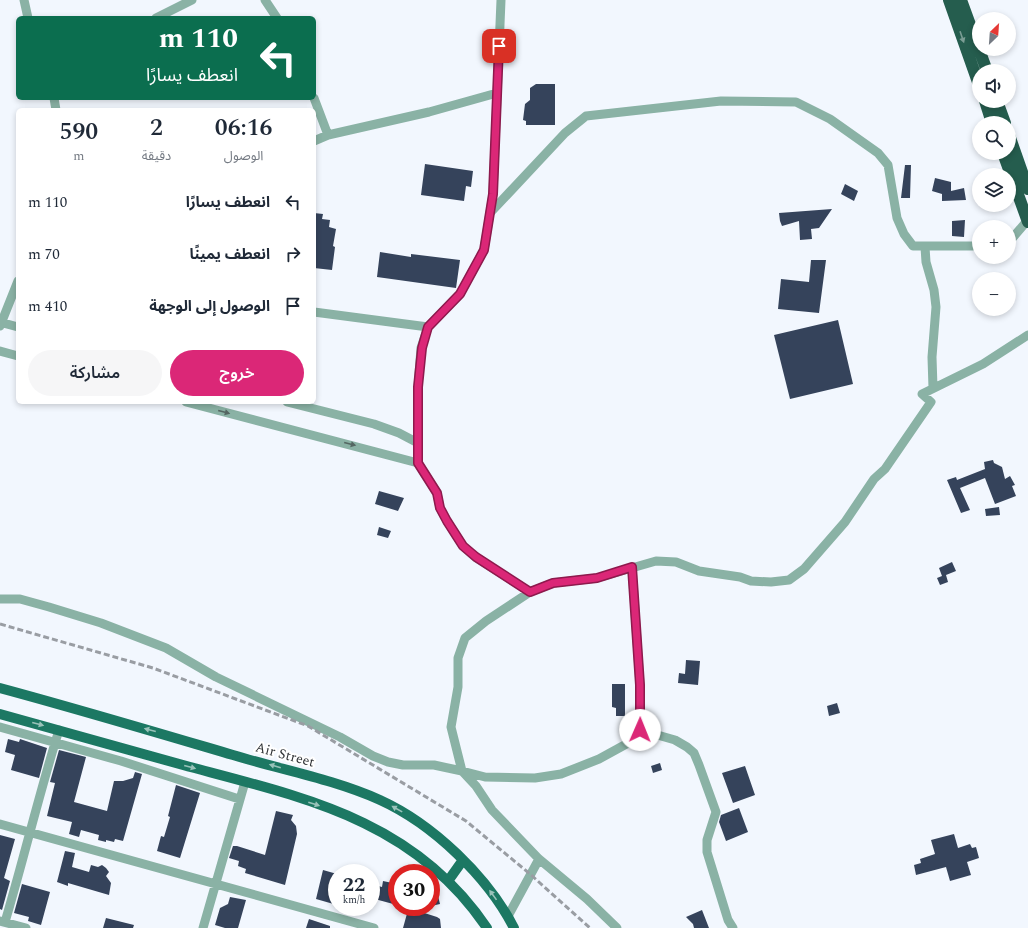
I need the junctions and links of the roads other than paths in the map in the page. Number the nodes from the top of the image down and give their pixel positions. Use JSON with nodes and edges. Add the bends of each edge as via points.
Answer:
{"nodes":[{"id":1,"x":24,"y":0,"type":"edge"},
{"id":2,"x":192,"y":0,"type":"edge"},
{"id":3,"x":265,"y":0,"type":"edge"},
{"id":4,"x":501,"y":0,"type":"edge"},
{"id":5,"x":949,"y":0,"type":"edge"},
{"id":6,"x":961,"y":0,"type":"edge"},
{"id":7,"x":28,"y":16,"type":"edge"},
{"id":8,"x":160,"y":16,"type":"edge"},
{"id":9,"x":276,"y":16,"type":"edge"},
{"id":10,"x":984,"y":64,"type":"edge"},
{"id":11,"x":972,"y":65,"type":"edge"},
{"id":12,"x":497,"y":93,"type":"junction"},
{"id":13,"x":315,"y":100,"type":"edge"},
{"id":14,"x":328,"y":136,"type":"junction"},
{"id":15,"x":316,"y":140,"type":"edge"},
{"id":16,"x":1016,"y":155,"type":"edge"},
{"id":17,"x":1006,"y":160,"type":"edge"},
{"id":18,"x":1028,"y":189,"type":"edge"},
{"id":19,"x":490,"y":213,"type":"junction"},
{"id":20,"x":1028,"y":222,"type":"edge"},
{"id":21,"x":1016,"y":235,"type":"edge"},
{"id":22,"x":925,"y":246,"type":"junction"},
{"id":23,"x":972,"y":246,"type":"edge"},
{"id":24,"x":16,"y":286,"type":"edge"},
{"id":25,"x":316,"y":312,"type":"edge"},
{"id":26,"x":1,"y":323,"type":"edge"},
{"id":27,"x":16,"y":327,"type":"edge"},
{"id":28,"x":428,"y":327,"type":"junction"},
{"id":29,"x":1028,"y":334,"type":"edge"},
{"id":30,"x":0,"y":351,"type":"edge"},
{"id":31,"x":16,"y":355,"type":"edge"},
{"id":32,"x":933,"y":388,"type":"junction"},
{"id":33,"x":195,"y":404,"type":"edge"},
{"id":34,"x":295,"y":404,"type":"edge"},
{"id":35,"x":418,"y":443,"type":"junction"},
{"id":36,"x":418,"y":463,"type":"junction"},
{"id":37,"x":632,"y":567,"type":"junction"},
{"id":38,"x":530,"y":592,"type":"junction"},
{"id":39,"x":0,"y":599,"type":"edge"},
{"id":40,"x":0,"y":688,"type":"edge"},
{"id":41,"x":0,"y":714,"type":"edge"},
{"id":42,"x":0,"y":727,"type":"edge"},
{"id":43,"x":59,"y":730,"type":"junction"},
{"id":44,"x":640,"y":730,"type":"junction"},
{"id":45,"x":55,"y":742,"type":"junction"},
{"id":46,"x":462,"y":770,"type":"junction"},
{"id":47,"x":245,"y":782,"type":"junction"},
{"id":48,"x":239,"y":799,"type":"junction"},
{"id":49,"x":0,"y":824,"type":"edge"},
{"id":50,"x":31,"y":832,"type":"junction"},
{"id":51,"x":538,"y":859,"type":"junction"},
{"id":52,"x":463,"y":860,"type":"junction"},
{"id":53,"x":448,"y":881,"type":"junction"},
{"id":54,"x":215,"y":883,"type":"junction"},
{"id":55,"x":508,"y":916,"type":"junction"},
{"id":56,"x":2,"y":921,"type":"edge"},
{"id":57,"x":26,"y":928,"type":"edge"},
{"id":58,"x":203,"y":928,"type":"edge"},
{"id":59,"x":374,"y":928,"type":"edge"},
{"id":60,"x":487,"y":928,"type":"edge"},
{"id":61,"x":514,"y":928,"type":"edge"},
{"id":62,"x":616,"y":928,"type":"edge"},
{"id":63,"x":733,"y":928,"type":"edge"}],
"edges":[{"from":1,"to":7,"type":"street"},
{"from":2,"to":8,"type":"street"},
{"from":3,"to":9,"type":"street"},
{"from":4,"to":12,"type":"street"},
{"from":5,"to":11,"type":"highway","one_way":true},
{"from":6,"to":10,"type":"highway"},
{"from":12,"to":14,"type":"street"},
{"from":12,"to":19,"type":"street"},
{"from":13,"to":14,"type":"street"},
{"from":14,"to":15,"type":"street"},
{"from":16,"to":18,"type":"highway"},
{"from":17,"to":20,"type":"highway"},
{"from":19,"to":22,"type":"street","via":[[565,133],[586,116],[722,101],[796,102],[830,119],[878,153],[888,166],[897,218],[904,234],[913,246]]},
{"from":19,"to":28,"type":"street","via":[[484,250],[460,294]]},
{"from":20,"to":21,"type":"street"},
{"from":22,"to":23,"type":"street"},
{"from":22,"to":32,"type":"street","via":[[936,307],[932,357]]},
{"from":24,"to":26,"type":"street"},
{"from":25,"to":28,"type":"street"},
{"from":26,"to":27,"type":"street"},
{"from":28,"to":35,"type":"street","via":[[421,356],[418,387]]},
{"from":29,"to":32,"type":"street","via":[[983,364]]},
{"from":30,"to":31,"type":"street"},
{"from":32,"to":37,"type":"street","via":[[922,394],[931,402],[885,469],[874,479],[845,522],[804,569],[789,580],[751,581],[699,571],[676,562],[656,561]]},
{"from":33,"to":36,"type":"street","one_way":true},
{"from":34,"to":35,"type":"street","via":[[374,424]]},
{"from":35,"to":36,"type":"street"},
{"from":36,"to":38,"type":"street","via":[[437,493],[440,508],[463,546],[481,561]]},
{"from":37,"to":38,"type":"street","via":[[597,578],[553,583]]},
{"from":37,"to":44,"type":"street","via":[[640,685]]},
{"from":38,"to":46,"type":"street","via":[[464,638],[458,658],[458,687],[451,727]]},
{"from":39,"to":46,"type":"street","via":[[20,600],[49,607],[101,623],[166,648],[216,677],[388,762]]},
{"from":52,"to":40,"type":"main road","name":"Air Street","one_way":true,"via":[[406,814],[355,790]]},
{"from":41,"to":43,"type":"main road","one_way":true},
{"from":42,"to":45,"type":"street"},
{"from":43,"to":45,"type":"street"},
{"from":43,"to":47,"type":"main road","one_way":true},
{"from":44,"to":46,"type":"street","via":[[630,742],[614,752],[561,774],[511,779],[485,777]]},
{"from":44,"to":63,"type":"street","via":[[675,740],[694,753],[716,812],[709,828],[707,852],[728,920]]},
{"from":45,"to":48,"type":"street"},
{"from":45,"to":50,"type":"street"},
{"from":46,"to":51,"type":"street","via":[[492,810]]},
{"from":47,"to":48,"type":"street"},
{"from":47,"to":53,"type":"main road","one_way":true,"via":[[344,813],[373,827],[402,844]]},
{"from":48,"to":54,"type":"street"},
{"from":49,"to":50,"type":"street"},
{"from":50,"to":54,"type":"street"},
{"from":50,"to":56,"type":"street"},
{"from":51,"to":55,"type":"street"},
{"from":51,"to":62,"type":"street","via":[[587,899]]},
{"from":52,"to":53,"type":"main road"},
{"from":55,"to":52,"type":"main road","name":"Air Street","one_way":true,"via":[[492,892]]},
{"from":53,"to":60,"type":"main road","via":[[468,901]]},
{"from":54,"to":58,"type":"street"},
{"from":54,"to":59,"type":"street"},
{"from":55,"to":61,"type":"main road","name":"Air Street"},
{"from":56,"to":57,"type":"street"}]}
